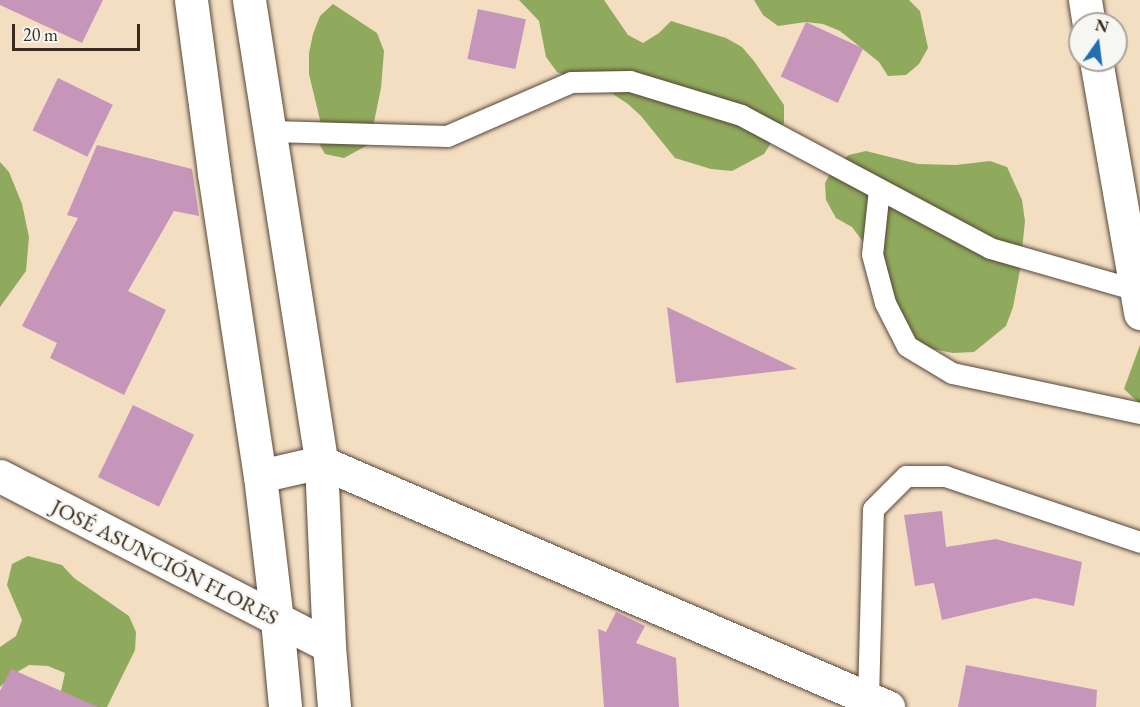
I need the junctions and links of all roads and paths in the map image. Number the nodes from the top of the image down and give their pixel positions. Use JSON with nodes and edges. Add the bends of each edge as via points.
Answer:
{"nodes":[{"id":1,"x":191,"y":0,"type":"edge"},
{"id":2,"x":249,"y":0,"type":"edge"},
{"id":3,"x":1097,"y":72,"type":"edge"},
{"id":4,"x":271,"y":131,"type":"junction"},
{"id":5,"x":879,"y":189,"type":"junction"},
{"id":6,"x":1138,"y":301,"type":"edge"},
{"id":7,"x":1140,"y":414,"type":"edge"},
{"id":8,"x":321,"y":462,"type":"junction"},
{"id":9,"x":261,"y":476,"type":"junction"},
{"id":10,"x":0,"y":477,"type":"edge"},
{"id":11,"x":1140,"y":542,"type":"edge"},
{"id":12,"x":277,"y":620,"type":"junction"},
{"id":13,"x":329,"y":646,"type":"junction"},
{"id":14,"x":878,"y":703,"type":"edge"},
{"id":15,"x":285,"y":707,"type":"edge"},
{"id":16,"x":334,"y":707,"type":"edge"}],
"edges":[{"from":1,"to":9,"type":"street"},
{"from":2,"to":4,"type":"street"},
{"from":3,"to":6,"type":"street"},
{"from":4,"to":5,"type":"lane","via":[[447,136],[571,82],[630,81],[741,115]]},
{"from":4,"to":8,"type":"street"},
{"from":5,"to":6,"type":"lane","via":[[990,248]]},
{"from":5,"to":7,"type":"lane","via":[[872,254],[885,303],[907,346],[952,373]]},
{"from":8,"to":9,"type":"street"},
{"from":8,"to":13,"type":"street"},
{"from":8,"to":14,"type":"street"},
{"from":9,"to":12,"type":"street"},
{"from":10,"to":12,"type":"street","name":"JOSÉ ASUNCIÓN FLORES"},
{"from":11,"to":14,"type":"lane","via":[[945,476],[906,476],[873,509]]},
{"from":12,"to":13,"type":"street","name":"JOSÉ ASUNCIÓN FLORES"},
{"from":12,"to":15,"type":"street"},
{"from":13,"to":16,"type":"street"}]}
